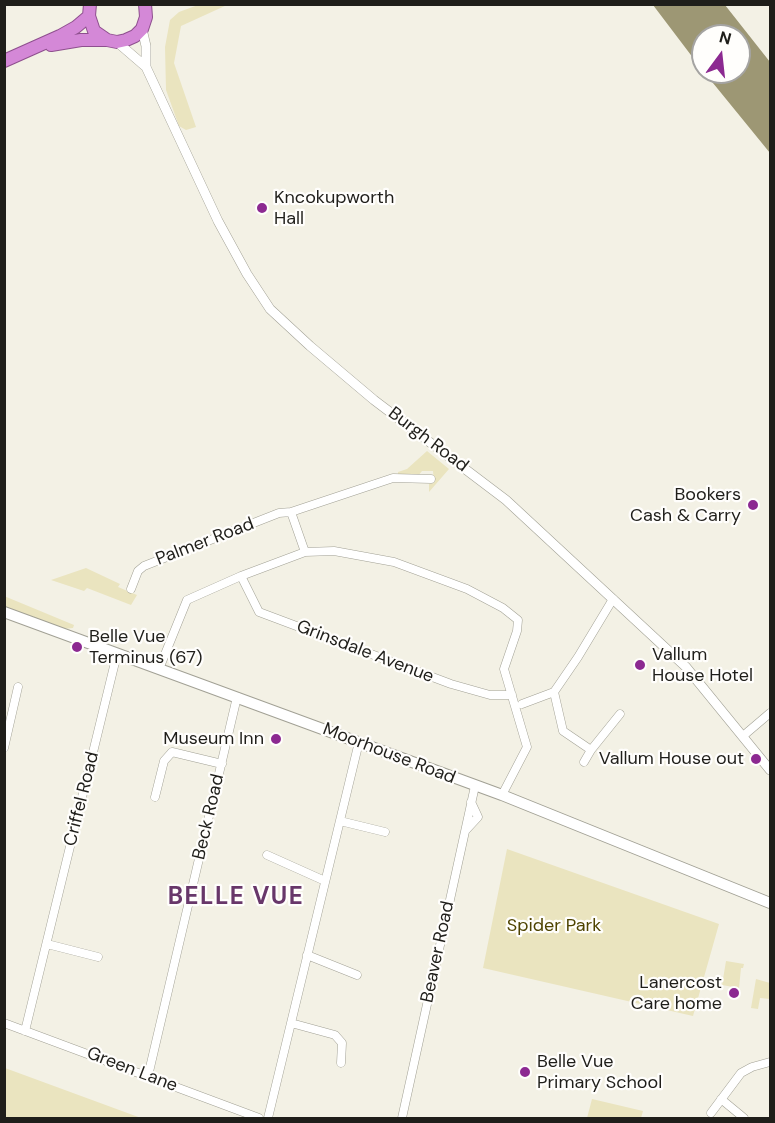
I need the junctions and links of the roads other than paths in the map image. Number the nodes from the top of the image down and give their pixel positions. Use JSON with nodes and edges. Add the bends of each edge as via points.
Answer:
{"nodes":[{"id":1,"x":156,"y":4,"type":"edge"},
{"id":2,"x":145,"y":9,"type":"edge"},
{"id":3,"x":89,"y":10,"type":"edge"},
{"id":4,"x":142,"y":29,"type":"junction"},
{"id":5,"x":112,"y":41,"type":"junction"},
{"id":6,"x":38,"y":47,"type":"junction"},
{"id":7,"x":4,"y":61,"type":"edge"},
{"id":8,"x":146,"y":67,"type":"junction"},
{"id":9,"x":430,"y":479,"type":"dead end"},
{"id":10,"x":291,"y":512,"type":"junction"},
{"id":11,"x":305,"y":552,"type":"junction"},
{"id":12,"x":241,"y":576,"type":"junction"},
{"id":13,"x":131,"y":589,"type":"dead end"},
{"id":14,"x":613,"y":599,"type":"junction"},
{"id":15,"x":4,"y":612,"type":"edge"},
{"id":16,"x":117,"y":654,"type":"junction"},
{"id":17,"x":159,"y":669,"type":"junction"},
{"id":18,"x":18,"y":687,"type":"dead end"},
{"id":19,"x":554,"y":692,"type":"junction"},
{"id":20,"x":512,"y":695,"type":"junction"},
{"id":21,"x":237,"y":697,"type":"junction"},
{"id":22,"x":522,"y":704,"type":"dead end"},
{"id":23,"x":771,"y":713,"type":"edge"},
{"id":24,"x":620,"y":714,"type":"dead end"},
{"id":25,"x":743,"y":736,"type":"junction"},
{"id":26,"x":359,"y":742,"type":"junction"},
{"id":27,"x":4,"y":748,"type":"edge"},
{"id":28,"x":591,"y":750,"type":"junction"},
{"id":29,"x":584,"y":762,"type":"dead end"},
{"id":30,"x":222,"y":764,"type":"junction"},
{"id":31,"x":771,"y":770,"type":"edge"},
{"id":32,"x":476,"y":786,"type":"junction"},
{"id":33,"x":502,"y":795,"type":"junction"},
{"id":34,"x":155,"y":797,"type":"dead end"},
{"id":35,"x":340,"y":821,"type":"junction"},
{"id":36,"x":385,"y":832,"type":"dead end"},
{"id":37,"x":267,"y":855,"type":"dead end"},
{"id":38,"x":325,"y":880,"type":"junction"},
{"id":39,"x":771,"y":903,"type":"edge"},
{"id":40,"x":47,"y":944,"type":"junction"},
{"id":41,"x":307,"y":955,"type":"junction"},
{"id":42,"x":98,"y":957,"type":"dead end"},
{"id":43,"x":357,"y":975,"type":"dead end"},
{"id":44,"x":4,"y":1023,"type":"edge"},
{"id":45,"x":291,"y":1023,"type":"junction"},
{"id":46,"x":25,"y":1030,"type":"junction"},
{"id":47,"x":771,"y":1062,"type":"edge"},
{"id":48,"x":341,"y":1063,"type":"dead end"},
{"id":49,"x":148,"y":1076,"type":"junction"},
{"id":50,"x":721,"y":1099,"type":"junction"},
{"id":51,"x":711,"y":1113,"type":"dead end"},
{"id":52,"x":259,"y":1119,"type":"edge"},
{"id":53,"x":268,"y":1119,"type":"edge"},
{"id":54,"x":402,"y":1119,"type":"edge"},
{"id":55,"x":744,"y":1119,"type":"edge"}],
"edges":[{"from":1,"to":2,"type":"highway"},
{"from":2,"to":4,"type":"highway"},
{"from":3,"to":5,"type":"highway","via":[[94,31]]},
{"from":3,"to":6,"type":"highway","via":[[76,27]]},
{"from":4,"to":5,"type":"highway","via":[[126,40]]},
{"from":4,"to":8,"type":"street","name":"Burgh Road"},
{"from":5,"to":6,"type":"highway","via":[[81,40]]},
{"from":5,"to":8,"type":"street","name":"Burgh Road"},
{"from":6,"to":7,"type":"highway"},
{"from":8,"to":14,"type":"street","name":"Burgh Road","via":[[218,221],[270,309],[374,399],[506,500]]},
{"from":9,"to":10,"type":"street","name":"Palmer Road","via":[[393,478]]},
{"from":10,"to":11,"type":"street"},
{"from":10,"to":13,"type":"street","name":"Palmer Road","via":[[279,513],[144,566]]},
{"from":11,"to":12,"type":"street"},
{"from":11,"to":20,"type":"street","via":[[334,551],[394,562],[467,589],[503,608],[518,620],[504,669]]},
{"from":12,"to":17,"type":"street","via":[[187,600]]},
{"from":12,"to":20,"type":"street","name":"Grinsdale Avenue","via":[[259,612],[451,684],[490,695]]},
{"from":14,"to":19,"type":"street"},
{"from":14,"to":25,"type":"street","name":"Burgh Road","via":[[686,667]]},
{"from":15,"to":16,"type":"main road","name":"Moorhouse Road"},
{"from":16,"to":17,"type":"main road","name":"Moorhouse Road"},
{"from":16,"to":40,"type":"street","name":"Criffel Road"},
{"from":17,"to":21,"type":"main road","name":"Moorhouse Road"},
{"from":18,"to":27,"type":"street"},
{"from":19,"to":22,"type":"street"},
{"from":19,"to":28,"type":"street","via":[[563,731]]},
{"from":20,"to":33,"type":"street","via":[[527,747]]},
{"from":21,"to":26,"type":"main road","name":"Moorhouse Road"},
{"from":21,"to":30,"type":"street","name":"Beck Road"},
{"from":23,"to":25,"type":"street"},
{"from":24,"to":28,"type":"street"},
{"from":25,"to":31,"type":"street","name":"Burgh Road"},
{"from":26,"to":32,"type":"main road","name":"Moorhouse Road"},
{"from":26,"to":35,"type":"street"},
{"from":28,"to":29,"type":"street"},
{"from":30,"to":34,"type":"street","via":[[172,752],[164,761]]},
{"from":30,"to":49,"type":"street","name":"Beck Road"},
{"from":32,"to":33,"type":"main road","name":"Moorhouse Road"},
{"from":32,"to":54,"type":"street","name":"Beaver Road","via":[[471,802],[478,817],[465,831]]},
{"from":33,"to":39,"type":"main road","name":"Moorhouse Road"},
{"from":35,"to":36,"type":"street"},
{"from":35,"to":38,"type":"street"},
{"from":37,"to":38,"type":"street"},
{"from":38,"to":41,"type":"street"},
{"from":40,"to":42,"type":"street"},
{"from":40,"to":46,"type":"street","name":"Criffel Road"},
{"from":41,"to":43,"type":"street"},
{"from":41,"to":45,"type":"street"},
{"from":44,"to":46,"type":"street","name":"Green Lane"},
{"from":45,"to":48,"type":"street","via":[[335,1035],[342,1043]]},
{"from":45,"to":53,"type":"street"},
{"from":46,"to":49,"type":"street","name":"Green Lane"},
{"from":47,"to":50,"type":"street","via":[[741,1073]]},
{"from":49,"to":52,"type":"street","name":"Green Lane"},
{"from":50,"to":51,"type":"street"},
{"from":50,"to":55,"type":"street"}]}
